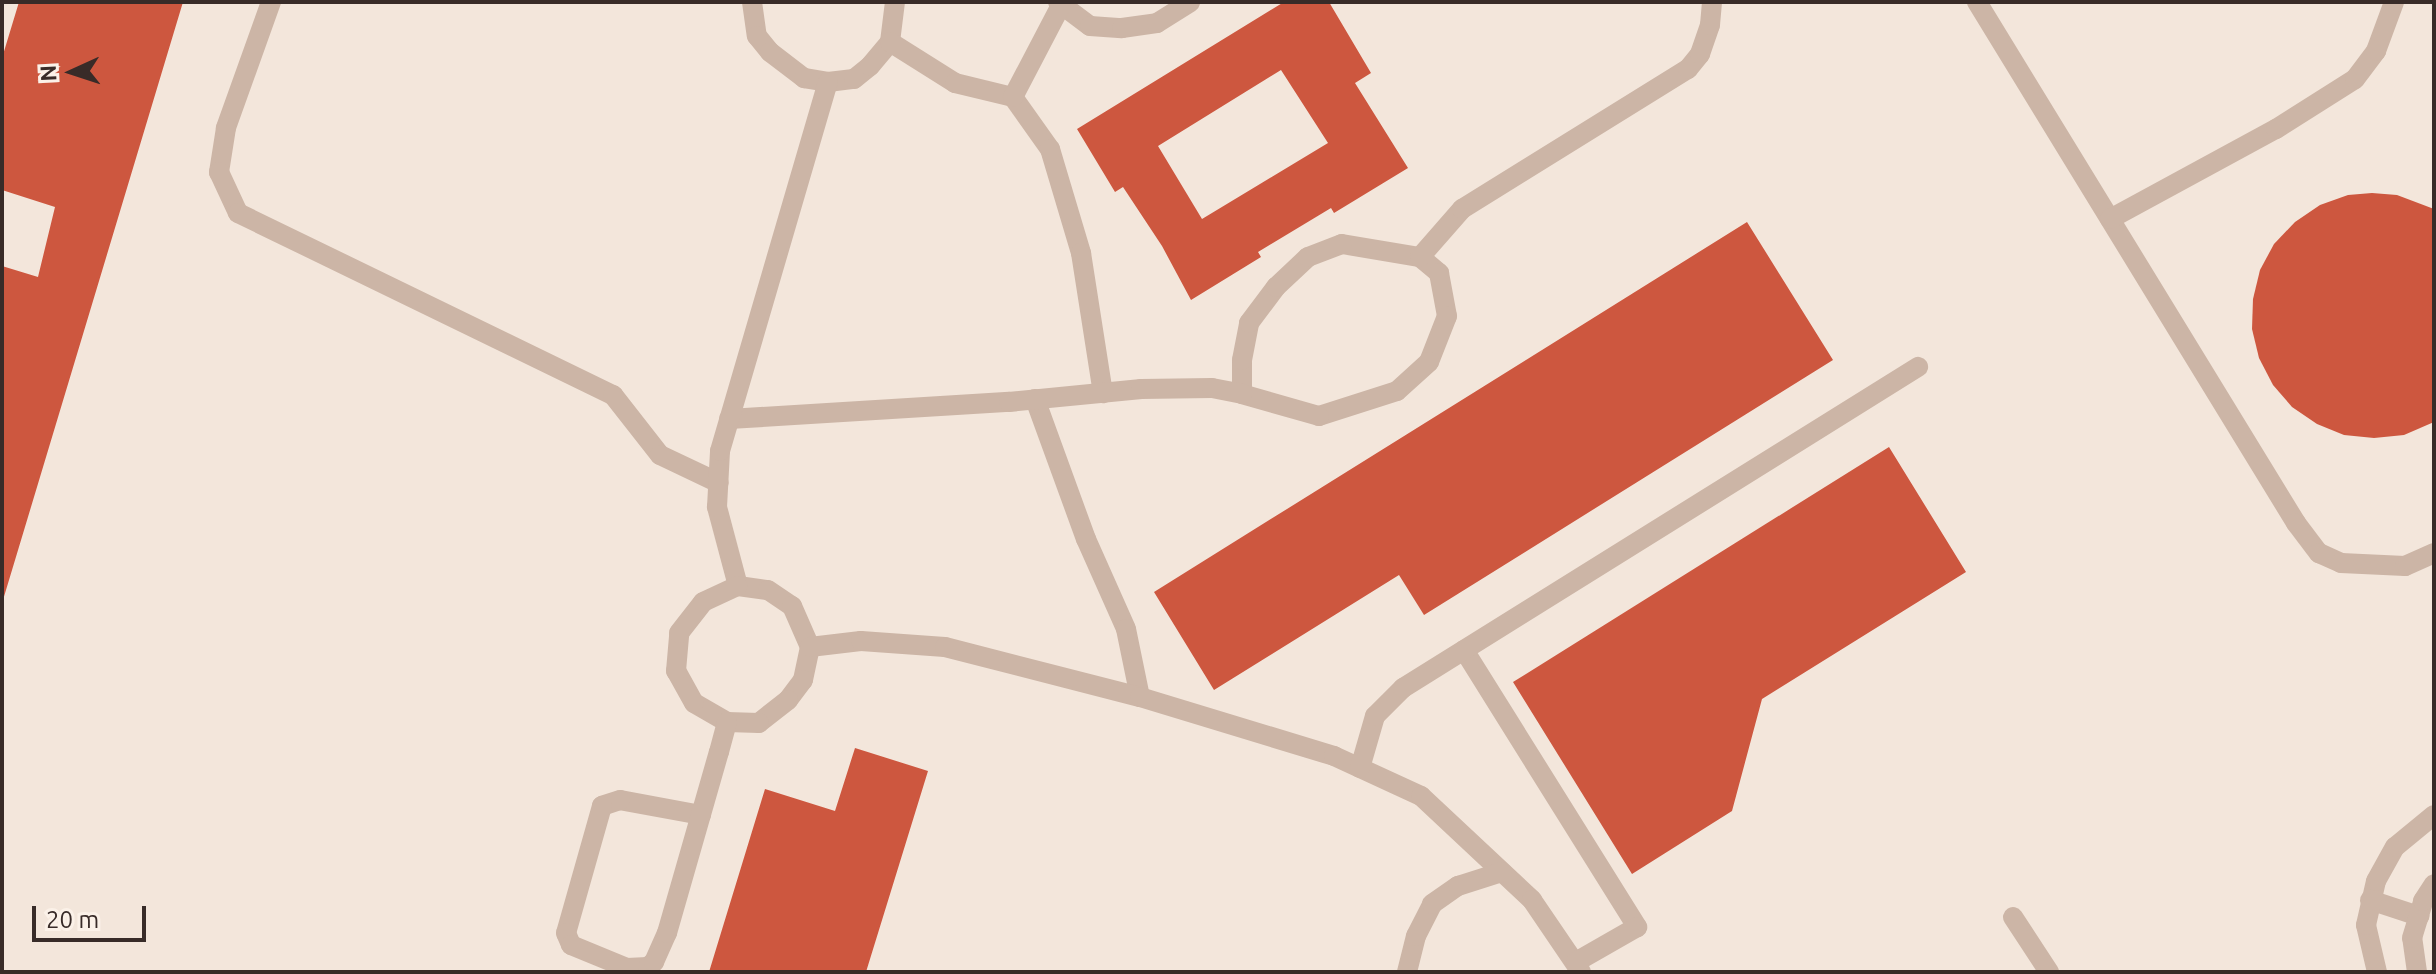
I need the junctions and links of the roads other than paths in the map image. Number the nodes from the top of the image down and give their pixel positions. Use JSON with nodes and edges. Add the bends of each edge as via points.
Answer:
{"nodes":[{"id":1,"x":271,"y":2,"type":"edge"},
{"id":2,"x":752,"y":2,"type":"edge"},
{"id":3,"x":895,"y":2,"type":"edge"},
{"id":4,"x":1190,"y":2,"type":"edge"},
{"id":5,"x":1712,"y":2,"type":"edge"},
{"id":6,"x":1977,"y":2,"type":"edge"},
{"id":7,"x":2394,"y":2,"type":"edge"},
{"id":8,"x":1059,"y":4,"type":"edge"},
{"id":9,"x":890,"y":42,"type":"junction"},
{"id":10,"x":828,"y":82,"type":"junction"},
{"id":11,"x":1013,"y":97,"type":"junction"},
{"id":12,"x":2110,"y":219,"type":"junction"},
{"id":13,"x":1420,"y":257,"type":"junction"},
{"id":14,"x":1918,"y":367,"type":"dead end"},
{"id":15,"x":1103,"y":393,"type":"junction"},
{"id":16,"x":1242,"y":394,"type":"junction"},
{"id":17,"x":1035,"y":399,"type":"junction"},
{"id":18,"x":729,"y":419,"type":"junction"},
{"id":19,"x":719,"y":483,"type":"junction"},
{"id":20,"x":2434,"y":553,"type":"edge"},
{"id":21,"x":738,"y":586,"type":"junction"},
{"id":22,"x":810,"y":647,"type":"junction"},
{"id":23,"x":1464,"y":650,"type":"junction"},
{"id":24,"x":1140,"y":697,"type":"junction"},
{"id":25,"x":727,"y":722,"type":"junction"},
{"id":26,"x":1360,"y":768,"type":"junction"},
{"id":27,"x":701,"y":815,"type":"junction"},
{"id":28,"x":2434,"y":815,"type":"edge"},
{"id":29,"x":1502,"y":872,"type":"junction"},
{"id":30,"x":2434,"y":884,"type":"edge"},
{"id":31,"x":2370,"y":900,"type":"junction"},
{"id":32,"x":2419,"y":916,"type":"junction"},
{"id":33,"x":2013,"y":917,"type":"dead end"},
{"id":34,"x":1578,"y":967,"type":"edge"},
{"id":35,"x":1407,"y":972,"type":"edge"},
{"id":36,"x":2049,"y":972,"type":"edge"},
{"id":37,"x":2377,"y":972,"type":"edge"},
{"id":38,"x":2417,"y":972,"type":"edge"}],
"edges":[{"from":1,"to":19,"type":"street","via":[[226,128],[219,172],[238,213],[613,395],[660,455]]},
{"from":2,"to":10,"type":"street","via":[[757,36],[770,52],[804,78]]},
{"from":3,"to":9,"type":"street"},
{"from":4,"to":8,"type":"street","via":[[1157,23],[1122,28],[1090,26]]},
{"from":5,"to":13,"type":"street","via":[[1700,54],[1688,69],[1462,209]]},
{"from":6,"to":12,"type":"street"},
{"from":7,"to":12,"type":"street","via":[[2381,40],[2355,79],[2276,129]]},
{"from":8,"to":11,"type":"street"},
{"from":9,"to":10,"type":"street","via":[[854,79]]},
{"from":9,"to":11,"type":"street","via":[[955,83]]},
{"from":10,"to":18,"type":"street"},
{"from":11,"to":15,"type":"street","via":[[1050,149],[1081,253]]},
{"from":12,"to":20,"type":"street","via":[[2319,553],[2341,563],[2405,566]]},
{"from":13,"to":16,"type":"street","via":[[1342,244],[1308,257],[1249,323]]},
{"from":13,"to":16,"type":"street","via":[[1439,273],[1447,316],[1429,362],[1397,391],[1319,416]]},
{"from":14,"to":23,"type":"street"},
{"from":15,"to":16,"type":"street","via":[[1212,388]]},
{"from":15,"to":17,"type":"street"},
{"from":17,"to":18,"type":"street"},
{"from":17,"to":24,"type":"street","via":[[1086,539],[1126,629]]},
{"from":18,"to":19,"type":"street"},
{"from":19,"to":21,"type":"street","via":[[717,507]]},
{"from":21,"to":22,"type":"street","via":[[768,590],[792,606]]},
{"from":21,"to":25,"type":"street","via":[[703,602],[679,633],[676,671],[694,703]]},
{"from":22,"to":24,"type":"street","via":[[861,641],[945,647]]},
{"from":22,"to":25,"type":"street","via":[[803,680],[788,700],[759,723]]},
{"from":23,"to":26,"type":"street","via":[[1403,688],[1375,716]]},
{"from":23,"to":34,"type":"street","via":[[1637,927]]},
{"from":24,"to":26,"type":"street"},
{"from":25,"to":27,"type":"street"},
{"from":26,"to":29,"type":"street","via":[[1421,796]]},
{"from":27,"to":27,"type":"street","via":[[620,800],[602,806],[566,933],[571,945],[627,968],[654,962]]},
{"from":28,"to":31,"type":"street","via":[[2395,847]]},
{"from":29,"to":34,"type":"street","via":[[1532,900]]},
{"from":29,"to":35,"type":"street","via":[[1458,886],[1432,904]]},
{"from":30,"to":32,"type":"street"},
{"from":31,"to":32,"type":"street"},
{"from":31,"to":37,"type":"street","via":[[2366,925]]},
{"from":32,"to":38,"type":"street","via":[[2412,938]]},
{"from":33,"to":36,"type":"street"}]}
